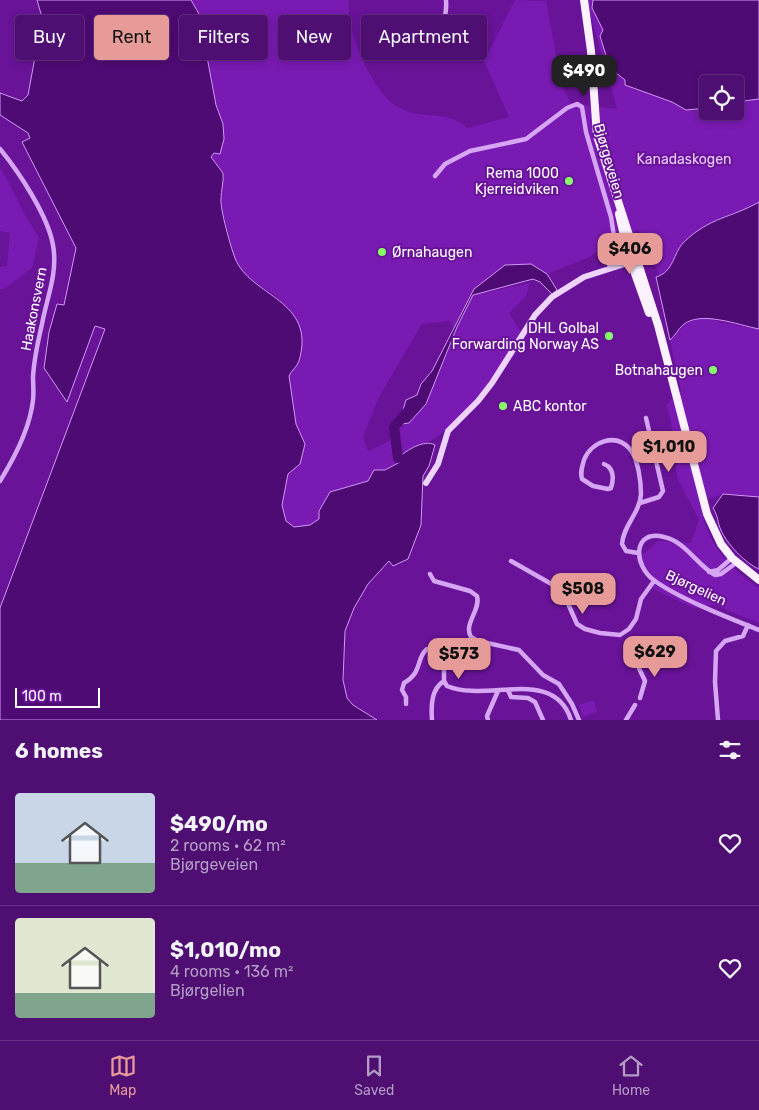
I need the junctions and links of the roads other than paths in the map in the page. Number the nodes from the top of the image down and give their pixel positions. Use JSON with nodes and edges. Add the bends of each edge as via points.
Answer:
{"nodes":[{"id":1,"x":446,"y":0,"type":"edge"},
{"id":2,"x":584,"y":0,"type":"edge"},
{"id":3,"x":446,"y":15,"type":"edge"},
{"id":4,"x":0,"y":149,"type":"edge"},
{"id":5,"x":435,"y":176,"type":"dead end"},
{"id":6,"x":632,"y":259,"type":"junction"},
{"id":7,"x":610,"y":267,"type":"junction"},
{"id":8,"x":646,"y":418,"type":"dead end"},
{"id":9,"x":604,"y":464,"type":"dead end"},
{"id":10,"x":0,"y":480,"type":"edge"},
{"id":11,"x":426,"y":483,"type":"dead end"},
{"id":12,"x":640,"y":503,"type":"junction"},
{"id":13,"x":638,"y":553,"type":"junction"},
{"id":14,"x":734,"y":560,"type":"junction"},
{"id":15,"x":511,"y":561,"type":"dead end"},
{"id":16,"x":430,"y":574,"type":"dead end"},
{"id":17,"x":759,"y":580,"type":"edge"},
{"id":18,"x":654,"y":581,"type":"junction"},
{"id":19,"x":748,"y":625,"type":"junction"},
{"id":20,"x":759,"y":630,"type":"edge"},
{"id":21,"x":640,"y":654,"type":"dead end"},
{"id":22,"x":444,"y":681,"type":"junction"},
{"id":23,"x":508,"y":690,"type":"junction"},
{"id":24,"x":498,"y":691,"type":"junction"},
{"id":25,"x":640,"y":698,"type":"dead end"},
{"id":26,"x":406,"y":704,"type":"dead end"},
{"id":27,"x":635,"y":705,"type":"dead end"},
{"id":28,"x":432,"y":720,"type":"edge"},
{"id":29,"x":488,"y":720,"type":"edge"},
{"id":30,"x":543,"y":720,"type":"edge"},
{"id":31,"x":571,"y":720,"type":"edge"},
{"id":32,"x":578,"y":720,"type":"edge"},
{"id":33,"x":626,"y":720,"type":"edge"},
{"id":34,"x":718,"y":720,"type":"edge"}],
"edges":[{"from":1,"to":3,"type":"street"},
{"from":2,"to":6,"type":"main road","name":"Bjørgeveien","via":[[597,136]]},
{"from":4,"to":10,"type":"street","name":"Haakonsvern","via":[[40,211],[51,237],[54,260],[54,277],[34,370],[33,400],[17,450]]},
{"from":5,"to":7,"type":"street","name":"Bjørgeveien","via":[[445,164],[470,151],[526,139],[577,104],[582,107],[586,132],[611,217],[614,236],[604,251]]},
{"from":6,"to":7,"type":"street"},
{"from":6,"to":14,"type":"main road","name":"Bjørgeveien","via":[[662,339],[707,514],[721,544]]},
{"from":7,"to":11,"type":"street","via":[[552,297],[535,315],[492,383],[448,430],[438,464]]},
{"from":8,"to":12,"type":"street","via":[[663,490],[659,497]]},
{"from":9,"to":12,"type":"street","name":"Bjørgelien","via":[[613,475],[611,488],[602,489],[582,479],[585,458],[595,444],[616,441],[630,449],[640,485]]},
{"from":12,"to":13,"type":"street","name":"Bjørgelien","via":[[622,544],[626,550]]},
{"from":13,"to":14,"type":"street","name":"Bjørgelien","via":[[647,539],[663,536],[680,544],[715,575],[722,574]]},
{"from":13,"to":18,"type":"street","name":"Bjørgelien","via":[[640,564]]},
{"from":14,"to":17,"type":"main road","name":"Bjørgeveien"},
{"from":15,"to":18,"type":"street","via":[[562,590],[577,624],[600,633],[620,634],[629,629],[636,619],[641,599]]},
{"from":16,"to":32,"type":"street","via":[[434,581],[477,596],[478,604],[468,629],[471,637],[519,650],[542,675],[559,684]]},
{"from":18,"to":19,"type":"street","name":"Bjørgelien"},
{"from":19,"to":20,"type":"street","name":"Bjørgelien"},
{"from":19,"to":34,"type":"street","via":[[743,636],[725,641],[716,651]]},
{"from":21,"to":25,"type":"street","via":[[636,662],[645,680]]},
{"from":22,"to":24,"type":"street","via":[[447,686],[462,691]]},
{"from":22,"to":26,"type":"street","via":[[444,662],[427,649],[422,654],[419,669],[404,683],[402,690]]},
{"from":22,"to":28,"type":"street","via":[[433,695]]},
{"from":23,"to":24,"type":"street"},
{"from":23,"to":30,"type":"street","via":[[511,697],[535,702]]},
{"from":23,"to":31,"type":"street","via":[[549,692],[564,705]]},
{"from":24,"to":29,"type":"street"},
{"from":27,"to":33,"type":"street"}]}
